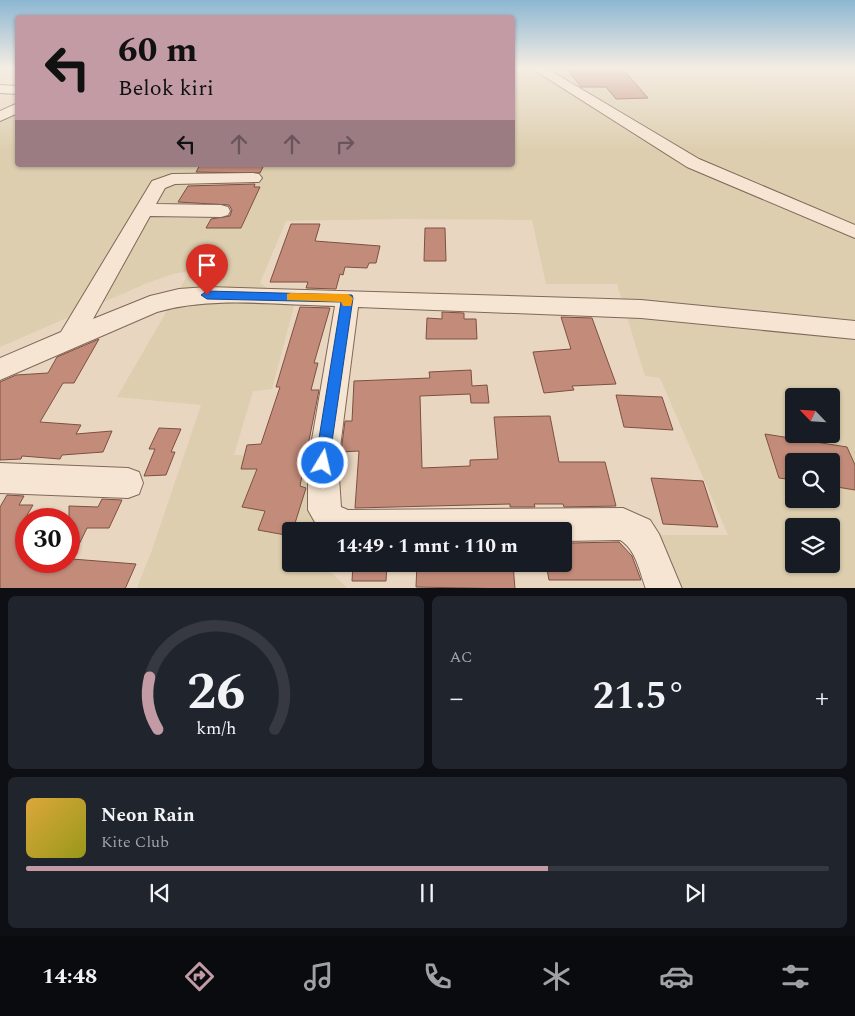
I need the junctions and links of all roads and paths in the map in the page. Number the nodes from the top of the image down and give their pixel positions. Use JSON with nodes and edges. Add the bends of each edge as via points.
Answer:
{"nodes":[{"id":1,"x":582,"y":95,"type":"edge"},
{"id":2,"x":15,"y":108,"type":"edge"},
{"id":3,"x":0,"y":117,"type":"edge"},
{"id":4,"x":253,"y":178,"type":"dead end"},
{"id":5,"x":143,"y":210,"type":"junction"},
{"id":6,"x":221,"y":211,"type":"dead end"},
{"id":7,"x":855,"y":232,"type":"edge"},
{"id":8,"x":348,"y":298,"type":"junction"},
{"id":9,"x":855,"y":330,"type":"edge"},
{"id":10,"x":70,"y":339,"type":"junction"},
{"id":11,"x":0,"y":369,"type":"edge"},
{"id":12,"x":0,"y":478,"type":"edge"},
{"id":13,"x":128,"y":483,"type":"dead end"},
{"id":14,"x":664,"y":588,"type":"edge"}],
"edges":[{"from":1,"to":7,"type":"street","via":[[693,163]]},
{"from":2,"to":3,"type":"street"},
{"from":4,"to":5,"type":"street","via":[[172,178],[158,185]]},
{"from":5,"to":6,"type":"street"},
{"from":5,"to":10,"type":"street"},
{"from":8,"to":9,"type":"street","via":[[642,309]]},
{"from":8,"to":10,"type":"street","via":[[179,297],[150,305]]},
{"from":8,"to":14,"type":"street","via":[[323,463],[324,510],[330,519],[348,526],[623,524],[638,532],[647,546]]},
{"from":10,"to":11,"type":"street"},
{"from":12,"to":13,"type":"street"}]}
